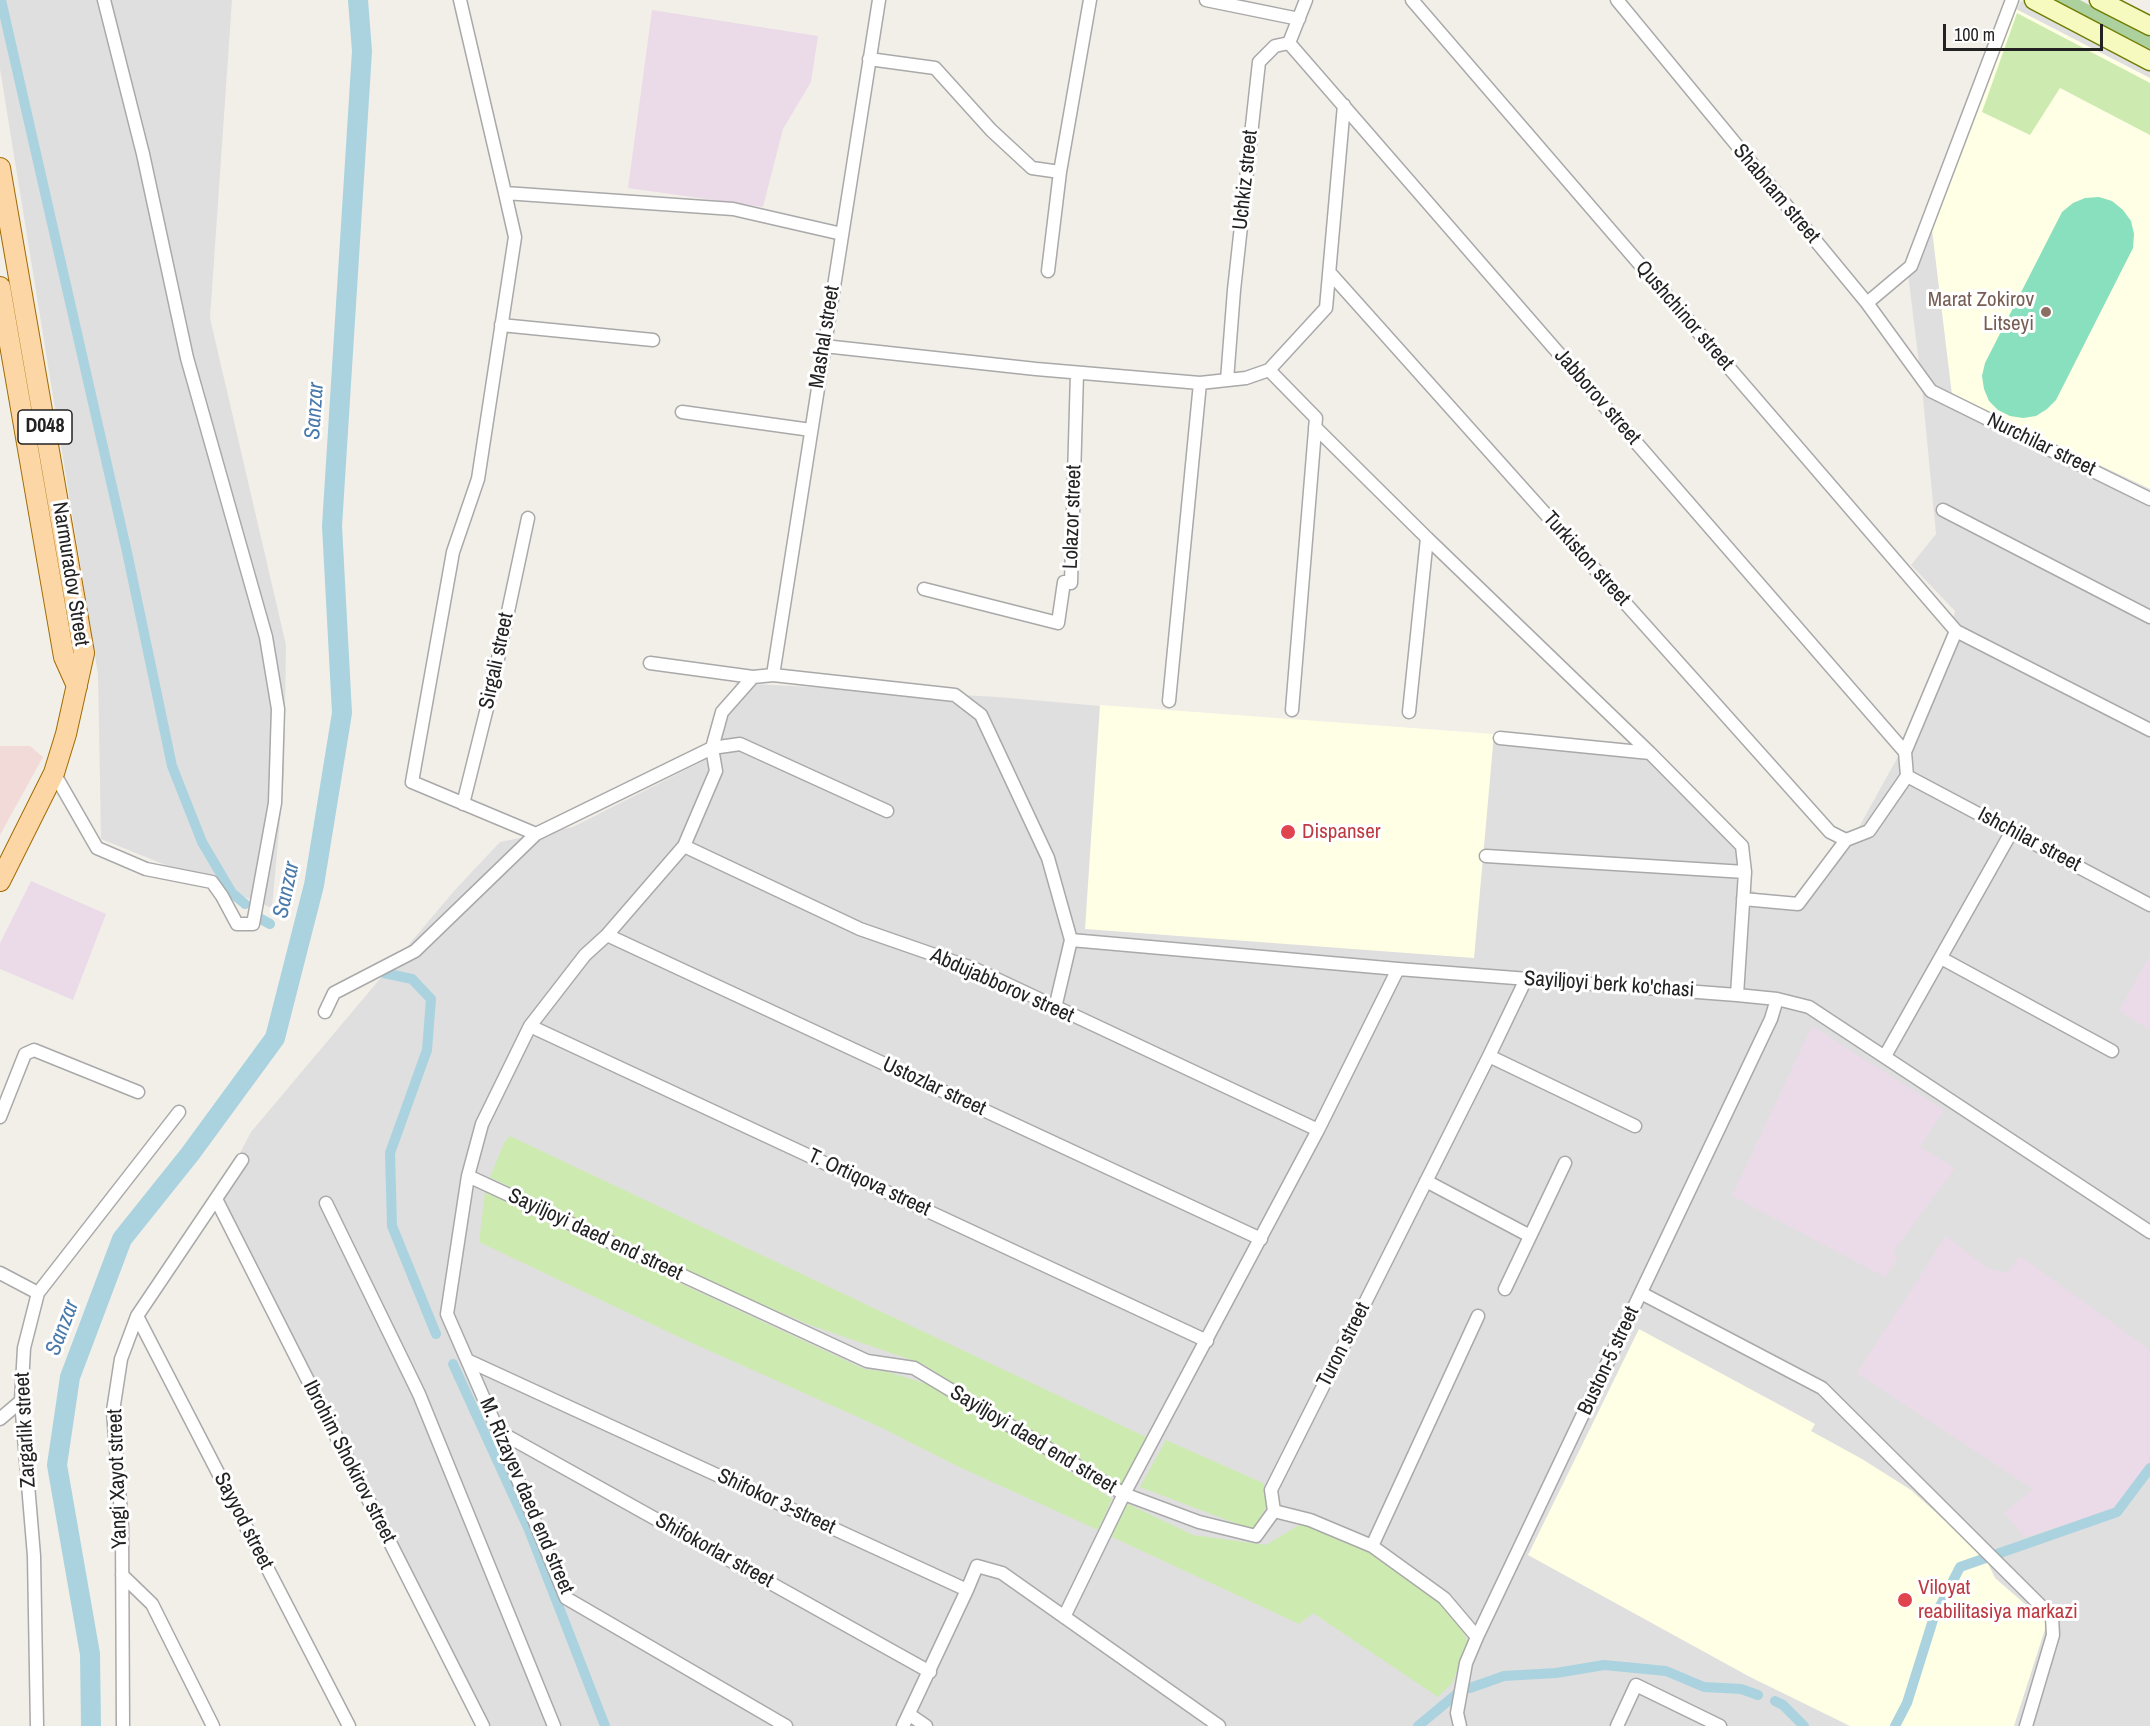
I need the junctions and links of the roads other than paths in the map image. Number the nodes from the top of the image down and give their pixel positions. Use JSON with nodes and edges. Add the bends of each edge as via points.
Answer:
{"nodes":[{"id":1,"x":104,"y":0,"type":"edge"},
{"id":2,"x":460,"y":0,"type":"edge"},
{"id":3,"x":879,"y":0,"type":"edge"},
{"id":4,"x":1090,"y":0,"type":"edge"},
{"id":5,"x":1206,"y":0,"type":"edge"},
{"id":6,"x":1306,"y":0,"type":"edge"},
{"id":7,"x":1412,"y":0,"type":"edge"},
{"id":8,"x":1617,"y":0,"type":"edge"},
{"id":9,"x":2012,"y":0,"type":"edge"},
{"id":10,"x":2034,"y":0,"type":"edge"},
{"id":11,"x":2099,"y":0,"type":"edge"},
{"id":12,"x":1299,"y":19,"type":"junction"},
{"id":13,"x":2150,"y":26,"type":"edge"},
{"id":14,"x":1289,"y":43,"type":"junction"},
{"id":15,"x":869,"y":59,"type":"junction"},
{"id":16,"x":2150,"y":61,"type":"edge"},
{"id":17,"x":1344,"y":105,"type":"junction"},
{"id":18,"x":0,"y":168,"type":"edge"},
{"id":19,"x":1060,"y":172,"type":"junction"},
{"id":20,"x":505,"y":194,"type":"junction"},
{"id":21,"x":842,"y":234,"type":"junction"},
{"id":22,"x":1048,"y":270,"type":"dead end"},
{"id":23,"x":1330,"y":273,"type":"junction"},
{"id":24,"x":0,"y":287,"type":"edge"},
{"id":25,"x":1867,"y":303,"type":"junction"},
{"id":26,"x":501,"y":325,"type":"junction"},
{"id":27,"x":653,"y":340,"type":"dead end"},
{"id":28,"x":824,"y":346,"type":"junction"},
{"id":29,"x":1269,"y":370,"type":"junction"},
{"id":30,"x":1077,"y":372,"type":"junction"},
{"id":31,"x":1227,"y":380,"type":"junction"},
{"id":32,"x":1200,"y":383,"type":"junction"},
{"id":33,"x":1931,"y":391,"type":"joint"},
{"id":34,"x":682,"y":412,"type":"dead end"},
{"id":35,"x":1315,"y":427,"type":"junction"},
{"id":36,"x":811,"y":430,"type":"junction"},
{"id":37,"x":2150,"y":499,"type":"edge"},
{"id":38,"x":1943,"y":510,"type":"dead end"},
{"id":39,"x":528,"y":518,"type":"dead end"},
{"id":40,"x":1426,"y":538,"type":"junction"},
{"id":41,"x":924,"y":589,"type":"dead end"},
{"id":42,"x":2150,"y":617,"type":"edge"},
{"id":43,"x":1956,"y":631,"type":"junction"},
{"id":44,"x":650,"y":663,"type":"dead end"},
{"id":45,"x":772,"y":675,"type":"junction"},
{"id":46,"x":753,"y":677,"type":"junction"},
{"id":47,"x":77,"y":686,"type":"junction"},
{"id":48,"x":1169,"y":701,"type":"dead end"},
{"id":49,"x":1293,"y":710,"type":"dead end"},
{"id":50,"x":1409,"y":712,"type":"dead end"},
{"id":51,"x":2150,"y":730,"type":"edge"},
{"id":52,"x":1500,"y":738,"type":"dead end"},
{"id":53,"x":712,"y":748,"type":"junction"},
{"id":54,"x":1905,"y":752,"type":"junction"},
{"id":55,"x":1650,"y":753,"type":"junction"},
{"id":56,"x":54,"y":773,"type":"junction"},
{"id":57,"x":1907,"y":776,"type":"junction"},
{"id":58,"x":463,"y":804,"type":"junction"},
{"id":59,"x":887,"y":811,"type":"dead end"},
{"id":60,"x":2012,"y":831,"type":"junction"},
{"id":61,"x":537,"y":834,"type":"junction"},
{"id":62,"x":1846,"y":840,"type":"junction"},
{"id":63,"x":684,"y":846,"type":"junction"},
{"id":64,"x":1486,"y":856,"type":"dead end"},
{"id":65,"x":1745,"y":872,"type":"junction"},
{"id":66,"x":0,"y":881,"type":"edge"},
{"id":67,"x":1743,"y":899,"type":"junction"},
{"id":68,"x":2150,"y":905,"type":"edge"},
{"id":69,"x":607,"y":935,"type":"junction"},
{"id":70,"x":1071,"y":940,"type":"junction"},
{"id":71,"x":1941,"y":958,"type":"junction"},
{"id":72,"x":1398,"y":969,"type":"junction"},
{"id":73,"x":1526,"y":979,"type":"junction"},
{"id":74,"x":1737,"y":994,"type":"junction"},
{"id":75,"x":1777,"y":999,"type":"junction"},
{"id":76,"x":1055,"y":1008,"type":"junction"},
{"id":77,"x":325,"y":1012,"type":"dead end"},
{"id":78,"x":530,"y":1026,"type":"junction"},
{"id":79,"x":2112,"y":1051,"type":"dead end"},
{"id":80,"x":1490,"y":1056,"type":"junction"},
{"id":81,"x":1885,"y":1056,"type":"junction"},
{"id":82,"x":138,"y":1092,"type":"dead end"},
{"id":83,"x":178,"y":1112,"type":"dead end"},
{"id":84,"x":0,"y":1117,"type":"edge"},
{"id":85,"x":1635,"y":1126,"type":"dead end"},
{"id":86,"x":1317,"y":1130,"type":"junction"},
{"id":87,"x":242,"y":1160,"type":"dead end"},
{"id":88,"x":1565,"y":1163,"type":"dead end"},
{"id":89,"x":468,"y":1176,"type":"junction"},
{"id":90,"x":1426,"y":1180,"type":"junction"},
{"id":91,"x":216,"y":1199,"type":"junction"},
{"id":92,"x":326,"y":1203,"type":"dead end"},
{"id":93,"x":2150,"y":1232,"type":"edge"},
{"id":94,"x":1530,"y":1236,"type":"junction"},
{"id":95,"x":1261,"y":1239,"type":"junction"},
{"id":96,"x":0,"y":1273,"type":"edge"},
{"id":97,"x":1505,"y":1289,"type":"dead end"},
{"id":98,"x":38,"y":1293,"type":"junction"},
{"id":99,"x":1641,"y":1293,"type":"junction"},
{"id":100,"x":137,"y":1316,"type":"junction"},
{"id":101,"x":1478,"y":1316,"type":"dead end"},
{"id":102,"x":1207,"y":1341,"type":"junction"},
{"id":103,"x":469,"y":1361,"type":"junction"},
{"id":104,"x":21,"y":1401,"type":"junction"},
{"id":105,"x":0,"y":1419,"type":"edge"},
{"id":106,"x":498,"y":1431,"type":"junction"},
{"id":107,"x":1124,"y":1494,"type":"junction"},
{"id":108,"x":1274,"y":1510,"type":"junction"},
{"id":109,"x":1372,"y":1546,"type":"junction"},
{"id":110,"x":122,"y":1575,"type":"junction"},
{"id":111,"x":967,"y":1590,"type":"junction"},
{"id":112,"x":1064,"y":1617,"type":"junction"},
{"id":113,"x":1477,"y":1637,"type":"junction"},
{"id":114,"x":930,"y":1672,"type":"junction"},
{"id":115,"x":910,"y":1715,"type":"junction"},
{"id":116,"x":37,"y":1726,"type":"edge"},
{"id":117,"x":123,"y":1726,"type":"edge"},
{"id":118,"x":213,"y":1726,"type":"edge"},
{"id":119,"x":349,"y":1726,"type":"edge"},
{"id":120,"x":483,"y":1726,"type":"edge"},
{"id":121,"x":554,"y":1726,"type":"edge"},
{"id":122,"x":786,"y":1726,"type":"edge"},
{"id":123,"x":903,"y":1726,"type":"edge"},
{"id":124,"x":926,"y":1726,"type":"edge"},
{"id":125,"x":1219,"y":1726,"type":"edge"},
{"id":126,"x":1460,"y":1726,"type":"edge"},
{"id":127,"x":1617,"y":1726,"type":"edge"},
{"id":128,"x":1720,"y":1726,"type":"edge"},
{"id":129,"x":2026,"y":1726,"type":"edge"}],
"edges":[{"from":1,"to":56,"type":"street","via":[[143,154],[186,358],[266,637],[278,709],[275,804],[253,924],[237,924],[212,882],[146,869],[98,848]]},
{"from":2,"to":20,"type":"street"},
{"from":3,"to":15,"type":"street","name":"Mashal street"},
{"from":4,"to":19,"type":"street"},
{"from":5,"to":12,"type":"street"},
{"from":6,"to":12,"type":"street"},
{"from":7,"to":43,"type":"street","name":"Qushchinor street"},
{"from":8,"to":25,"type":"street","name":"Shabnam street"},
{"from":9,"to":25,"type":"street","via":[[1911,266]]},
{"from":10,"to":16,"type":"main road"},
{"from":11,"to":13,"type":"main road"},
{"from":12,"to":14,"type":"street"},
{"from":14,"to":17,"type":"street","name":"Jabborov street"},
{"from":14,"to":31,"type":"street","name":"Uchkiz street","via":[[1275,46],[1259,62]]},
{"from":15,"to":19,"type":"street","via":[[935,68],[1032,168]]},
{"from":15,"to":21,"type":"street","name":"Mashal street"},
{"from":17,"to":23,"type":"street"},
{"from":17,"to":54,"type":"street","name":"Jabborov street"},
{"from":18,"to":47,"type":"main road","name":"Narmuradov Street","number":"D048","via":[[84,653]]},
{"from":19,"to":22,"type":"street"},
{"from":20,"to":21,"type":"street","via":[[733,209]]},
{"from":20,"to":26,"type":"street","via":[[515,237]]},
{"from":21,"to":28,"type":"street","name":"Mashal street"},
{"from":23,"to":29,"type":"street","via":[[1326,308]]},
{"from":23,"to":62,"type":"street","name":"Turkiston street","via":[[1830,832]]},
{"from":24,"to":47,"type":"main road","name":"Narmuradov Street","number":"D048","via":[[64,657]]},
{"from":25,"to":33,"type":"street","name":"Shabnam street"},
{"from":26,"to":27,"type":"street"},
{"from":26,"to":58,"type":"street","via":[[478,479],[453,552],[412,782]]},
{"from":28,"to":30,"type":"street"},
{"from":28,"to":36,"type":"street","name":"Mashal street"},
{"from":29,"to":31,"type":"street"},
{"from":29,"to":35,"type":"street","via":[[1316,418]]},
{"from":30,"to":32,"type":"street"},
{"from":30,"to":41,"type":"street","name":"Lolazor street","via":[[1071,582],[1064,582],[1058,623]]},
{"from":31,"to":32,"type":"street"},
{"from":32,"to":48,"type":"street"},
{"from":33,"to":37,"type":"street","name":"Nurchilar street"},
{"from":34,"to":36,"type":"street"},
{"from":35,"to":40,"type":"street"},
{"from":35,"to":49,"type":"street"},
{"from":36,"to":45,"type":"street","name":"Mashal street"},
{"from":38,"to":42,"type":"street"},
{"from":39,"to":58,"type":"street","name":"Sirgali street"},
{"from":40,"to":50,"type":"street"},
{"from":40,"to":55,"type":"street"},
{"from":43,"to":51,"type":"street"},
{"from":43,"to":54,"type":"street"},
{"from":44,"to":46,"type":"street"},
{"from":45,"to":46,"type":"street"},
{"from":45,"to":70,"type":"street","via":[[955,694],[981,715],[1048,858]]},
{"from":46,"to":53,"type":"street","name":"M. Rizayev daed end street","via":[[722,712]]},
{"from":47,"to":56,"type":"main road","number":"D048"},
{"from":52,"to":55,"type":"street"},
{"from":53,"to":59,"type":"street","via":[[740,744]]},
{"from":53,"to":61,"type":"street"},
{"from":53,"to":63,"type":"street","name":"M. Rizayev daed end street","via":[[716,771]]},
{"from":54,"to":57,"type":"street"},
{"from":55,"to":65,"type":"street","via":[[1742,846]]},
{"from":56,"to":66,"type":"main road","number":"D048"},
{"from":57,"to":60,"type":"street","name":"Ishchilar street"},
{"from":57,"to":62,"type":"street","via":[[1869,831]]},
{"from":58,"to":61,"type":"street"},
{"from":60,"to":68,"type":"street","name":"Ishchilar street"},
{"from":60,"to":71,"type":"street"},
{"from":61,"to":77,"type":"street","via":[[415,951],[334,993]]},
{"from":62,"to":67,"type":"street","via":[[1798,904]]},
{"from":63,"to":69,"type":"street","name":"M. Rizayev daed end street"},
{"from":63,"to":76,"type":"street","name":"Abdujabborov street","via":[[860,929],[975,969]]},
{"from":64,"to":65,"type":"street"},
{"from":65,"to":67,"type":"street"},
{"from":67,"to":74,"type":"street"},
{"from":69,"to":78,"type":"street","name":"M. Rizayev daed end street","via":[[585,955]]},
{"from":69,"to":95,"type":"street","name":"Ustozlar street"},
{"from":70,"to":72,"type":"street","name":"Sayiljoyi berk ko'chasi"},
{"from":70,"to":76,"type":"street"},
{"from":71,"to":79,"type":"street"},
{"from":71,"to":81,"type":"street"},
{"from":72,"to":73,"type":"street","name":"Sayiljoyi berk ko'chasi"},
{"from":72,"to":86,"type":"street","name":"Sayiljoyi daed end street"},
{"from":73,"to":74,"type":"street","name":"Sayiljoyi berk ko'chasi"},
{"from":73,"to":80,"type":"street","name":"Turon street"},
{"from":74,"to":75,"type":"street","name":"Sayiljoyi berk ko'chasi"},
{"from":75,"to":81,"type":"street","name":"Sayiljoyi berk ko'chasi","via":[[1809,1006]]},
{"from":75,"to":99,"type":"street","name":"Buston-5 street"},
{"from":76,"to":86,"type":"street","name":"Abdujabborov street"},
{"from":78,"to":89,"type":"street","name":"M. Rizayev daed end street","via":[[482,1124]]},
{"from":78,"to":102,"type":"street","name":"T. Ortiqova street"},
{"from":80,"to":85,"type":"street"},
{"from":80,"to":90,"type":"street","name":"Turon street"},
{"from":81,"to":93,"type":"street","name":"Sayiljoyi berk ko'chasi"},
{"from":82,"to":84,"type":"street","via":[[34,1050],[25,1054]]},
{"from":83,"to":98,"type":"street","name":"Zargarlik street"},
{"from":86,"to":95,"type":"street","name":"Sayiljoyi daed end street"},
{"from":87,"to":91,"type":"street","name":"Yangi Xayot street"},
{"from":88,"to":94,"type":"street"},
{"from":89,"to":103,"type":"street","name":"M. Rizayev daed end street","via":[[447,1314]]},
{"from":89,"to":107,"type":"street","name":"Sayiljoyi daed end street","via":[[867,1361],[914,1368]]},
{"from":90,"to":94,"type":"street"},
{"from":90,"to":108,"type":"street","name":"Turon street","via":[[1271,1490]]},
{"from":91,"to":100,"type":"street","name":"Yangi Xayot street"},
{"from":91,"to":120,"type":"street","name":"Ibrohim Shokirov street"},
{"from":92,"to":121,"type":"street","via":[[419,1394]]},
{"from":94,"to":97,"type":"street"},
{"from":95,"to":102,"type":"street","name":"Sayiljoyi daed end street"},
{"from":96,"to":98,"type":"street"},
{"from":98,"to":104,"type":"street","name":"Zargarlik street","via":[[24,1348]]},
{"from":99,"to":113,"type":"street","name":"Buston-5 street"},
{"from":99,"to":129,"type":"street","via":[[1822,1388],[2052,1617],[2053,1635]]},
{"from":100,"to":110,"type":"street","name":"Yangi Xayot street","via":[[121,1359],[113,1411]]},
{"from":100,"to":119,"type":"street","name":"Sayyod street"},
{"from":101,"to":109,"type":"street"},
{"from":102,"to":107,"type":"street","name":"Sayiljoyi daed end street"},
{"from":103,"to":106,"type":"street","name":"M. Rizayev daed end street"},
{"from":103,"to":111,"type":"street","name":"Shifokor 3-street"},
{"from":104,"to":105,"type":"street"},
{"from":104,"to":116,"type":"street","name":"Zargarlik street","via":[[34,1556]]},
{"from":106,"to":114,"type":"street","name":"Shifokorlar street"},
{"from":106,"to":122,"type":"street","name":"M. Rizayev daed end street","via":[[566,1598]]},
{"from":107,"to":108,"type":"street","via":[[1199,1522],[1256,1536]]},
{"from":107,"to":112,"type":"street"},
{"from":108,"to":109,"type":"street","via":[[1310,1520]]},
{"from":109,"to":113,"type":"street","via":[[1443,1598]]},
{"from":110,"to":117,"type":"street","name":"Yangi Xayot street"},
{"from":110,"to":118,"type":"street","via":[[152,1604]]},
{"from":111,"to":112,"type":"street","via":[[977,1566],[1002,1573]]},
{"from":111,"to":114,"type":"street"},
{"from":112,"to":125,"type":"street"},
{"from":113,"to":126,"type":"street","name":"Buston-5 street","via":[[1466,1663],[1457,1713]]},
{"from":114,"to":115,"type":"street"},
{"from":115,"to":123,"type":"street"},
{"from":115,"to":124,"type":"street"},
{"from":127,"to":128,"type":"street","via":[[1636,1685]]}]}
